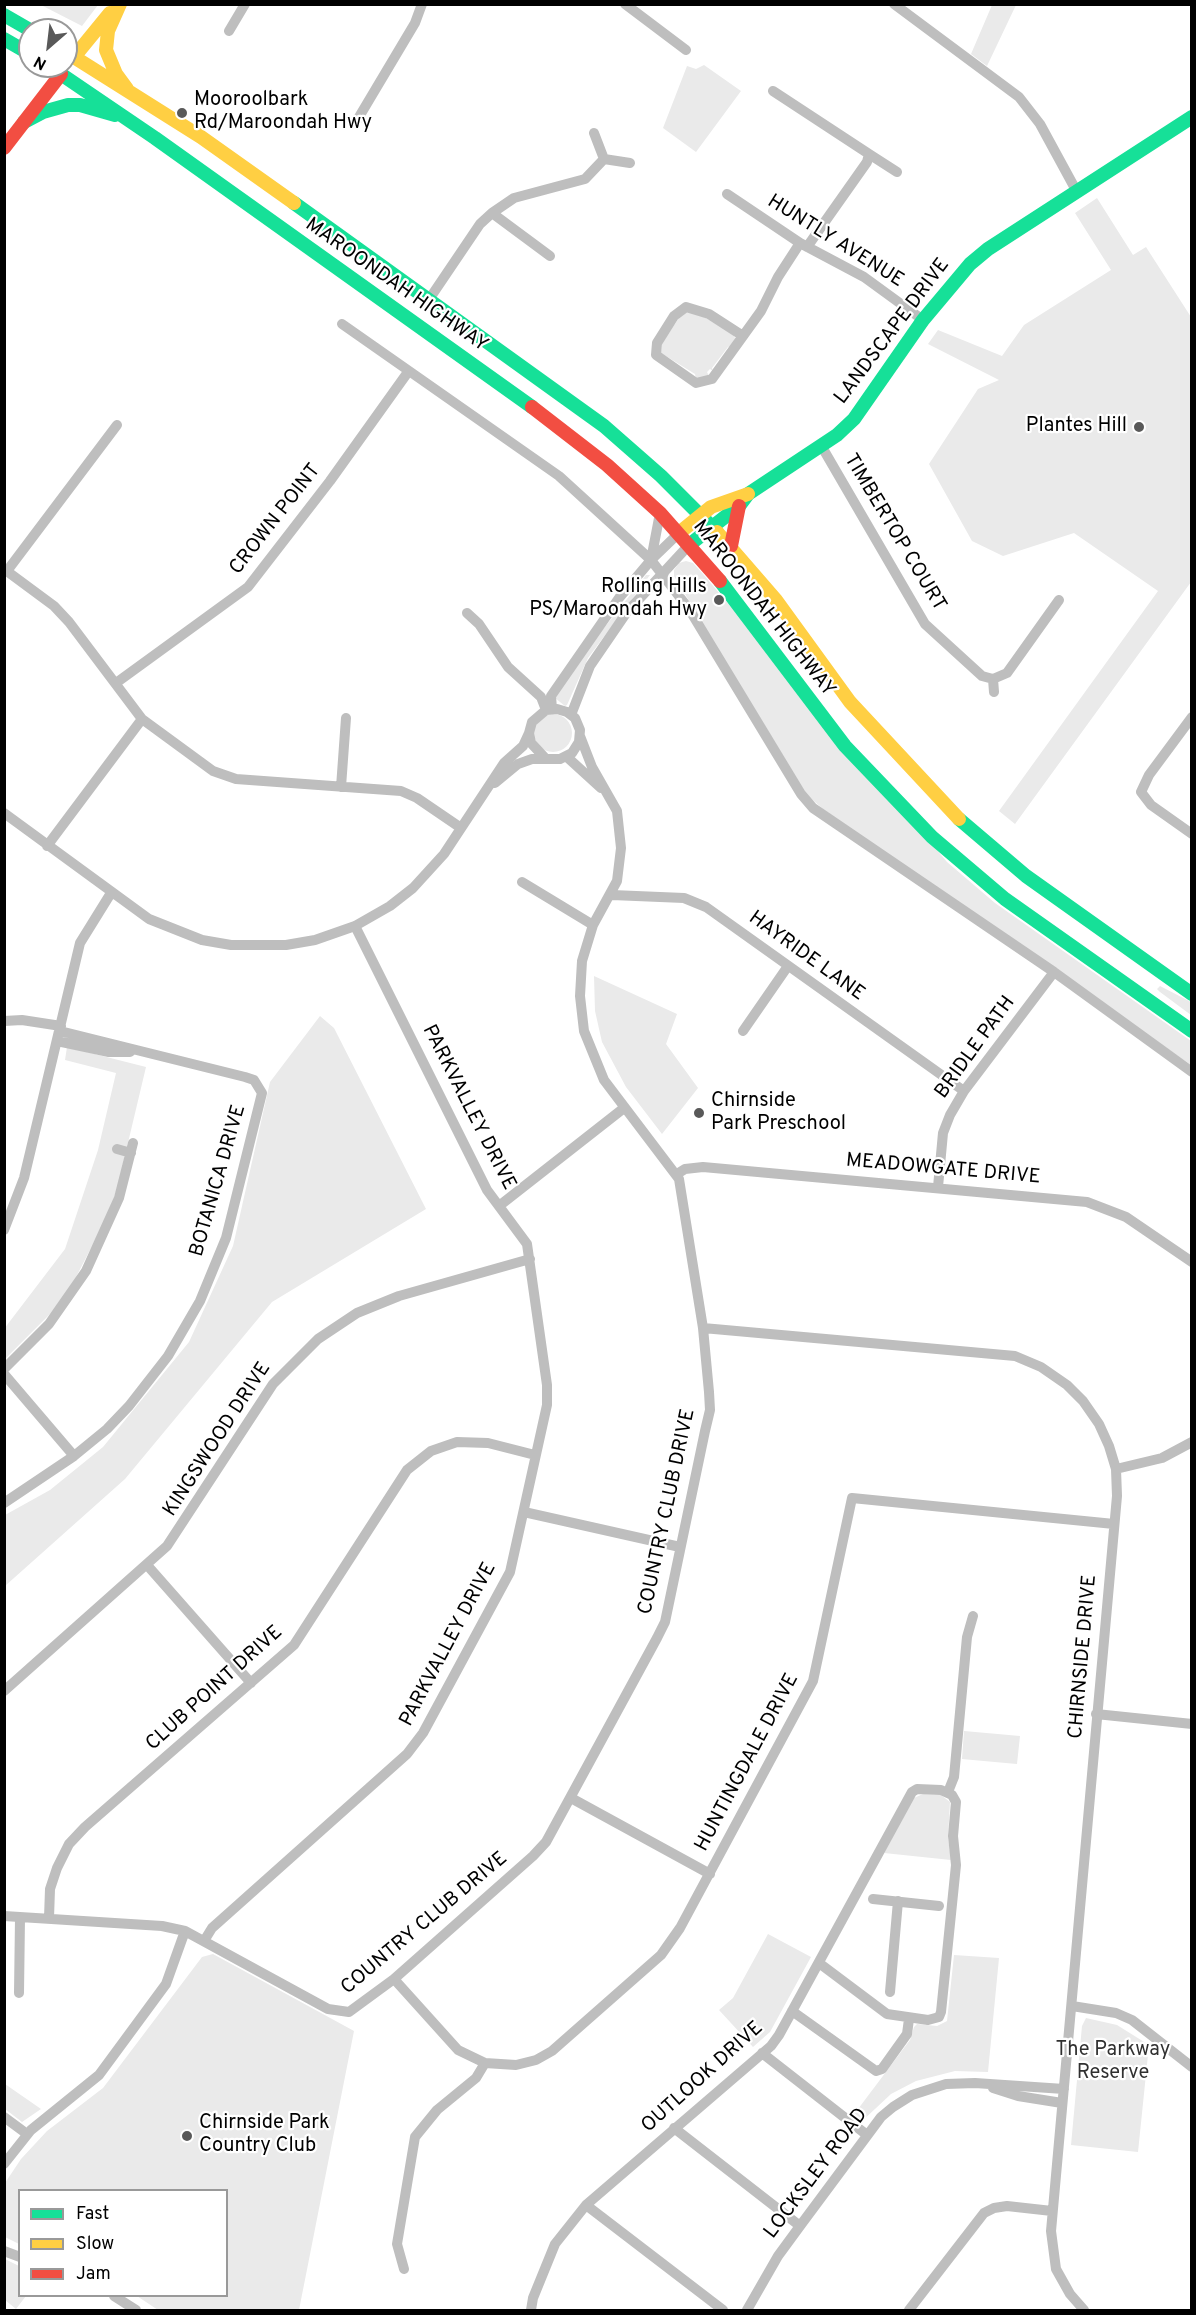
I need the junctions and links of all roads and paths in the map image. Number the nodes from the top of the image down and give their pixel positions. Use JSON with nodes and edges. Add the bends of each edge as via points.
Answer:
{"nodes":[{"id":1,"x":118,"y":4,"type":"edge"},
{"id":2,"x":245,"y":4,"type":"edge"},
{"id":3,"x":422,"y":4,"type":"edge"},
{"id":4,"x":625,"y":4,"type":"edge"},
{"id":5,"x":894,"y":4,"type":"edge"},
{"id":6,"x":4,"y":15,"type":"edge"},
{"id":7,"x":18,"y":23,"type":"edge"},
{"id":8,"x":229,"y":31,"type":"dead end"},
{"id":9,"x":4,"y":39,"type":"edge"},
{"id":10,"x":78,"y":46,"type":"edge"},
{"id":11,"x":18,"y":47,"type":"edge"},
{"id":12,"x":686,"y":50,"type":"dead end"},
{"id":13,"x":78,"y":59,"type":"edge"},
{"id":14,"x":50,"y":78,"type":"edge"},
{"id":15,"x":67,"y":78,"type":"edge"},
{"id":16,"x":129,"y":91,"type":"junction"},
{"id":17,"x":773,"y":91,"type":"dead end"},
{"id":18,"x":125,"y":117,"type":"junction"},
{"id":19,"x":1191,"y":117,"type":"edge"},
{"id":20,"x":24,"y":122,"type":"junction"},
{"id":21,"x":356,"y":122,"type":"dead end"},
{"id":22,"x":594,"y":133,"type":"dead end"},
{"id":23,"x":4,"y":148,"type":"edge"},
{"id":24,"x":869,"y":154,"type":"junction"},
{"id":25,"x":604,"y":159,"type":"junction"},
{"id":26,"x":630,"y":164,"type":"dead end"},
{"id":27,"x":897,"y":172,"type":"dead end"},
{"id":28,"x":1077,"y":192,"type":"junction"},
{"id":29,"x":728,"y":194,"type":"dead end"},
{"id":30,"x":492,"y":213,"type":"junction"},
{"id":31,"x":804,"y":245,"type":"junction"},
{"id":32,"x":550,"y":256,"type":"dead end"},
{"id":33,"x":430,"y":298,"type":"junction"},
{"id":34,"x":923,"y":321,"type":"junction"},
{"id":35,"x":342,"y":324,"type":"dead end"},
{"id":36,"x":743,"y":336,"type":"junction"},
{"id":37,"x":408,"y":372,"type":"junction"},
{"id":38,"x":117,"y":425,"type":"dead end"},
{"id":39,"x":822,"y":447,"type":"junction"},
{"id":40,"x":748,"y":494,"type":"junction"},
{"id":41,"x":739,"y":506,"type":"junction"},
{"id":42,"x":660,"y":513,"type":"junction"},
{"id":43,"x":701,"y":514,"type":"junction"},
{"id":44,"x":712,"y":526,"type":"junction"},
{"id":45,"x":679,"y":533,"type":"junction"},
{"id":46,"x":689,"y":545,"type":"junction"},
{"id":47,"x":731,"y":546,"type":"junction"},
{"id":48,"x":651,"y":560,"type":"junction"},
{"id":49,"x":6,"y":570,"type":"edge"},
{"id":50,"x":661,"y":572,"type":"junction"},
{"id":51,"x":1059,"y":600,"type":"dead end"},
{"id":52,"x":467,"y":613,"type":"dead end"},
{"id":53,"x":993,"y":679,"type":"junction"},
{"id":54,"x":116,"y":683,"type":"junction"},
{"id":55,"x":994,"y":692,"type":"dead end"},
{"id":56,"x":549,"y":709,"type":"junction"},
{"id":57,"x":571,"y":715,"type":"junction"},
{"id":58,"x":1191,"y":717,"type":"edge"},
{"id":59,"x":346,"y":718,"type":"dead end"},
{"id":60,"x":142,"y":719,"type":"junction"},
{"id":61,"x":529,"y":733,"type":"junction"},
{"id":62,"x":580,"y":736,"type":"junction"},
{"id":63,"x":567,"y":757,"type":"junction"},
{"id":64,"x":545,"y":758,"type":"junction"},
{"id":65,"x":341,"y":787,"type":"junction"},
{"id":66,"x":488,"y":788,"type":"junction"},
{"id":67,"x":608,"y":795,"type":"junction"},
{"id":68,"x":4,"y":813,"type":"edge"},
{"id":69,"x":461,"y":828,"type":"junction"},
{"id":70,"x":1191,"y":834,"type":"edge"},
{"id":71,"x":47,"y":846,"type":"junction"},
{"id":72,"x":522,"y":882,"type":"dead end"},
{"id":73,"x":111,"y":893,"type":"junction"},
{"id":74,"x":612,"y":895,"type":"junction"},
{"id":75,"x":355,"y":926,"type":"junction"},
{"id":76,"x":593,"y":926,"type":"junction"},
{"id":77,"x":788,"y":966,"type":"junction"},
{"id":78,"x":1054,"y":972,"type":"junction"},
{"id":79,"x":1149,"y":982,"type":"junction"},
{"id":80,"x":1191,"y":994,"type":"edge"},
{"id":81,"x":4,"y":1021,"type":"edge"},
{"id":82,"x":1191,"y":1030,"type":"edge"},
{"id":83,"x":743,"y":1031,"type":"dead end"},
{"id":84,"x":59,"y":1033,"type":"junction"},
{"id":85,"x":1191,"y":1072,"type":"edge"},
{"id":86,"x":964,"y":1091,"type":"junction"},
{"id":87,"x":624,"y":1108,"type":"junction"},
{"id":88,"x":117,"y":1149,"type":"dead end"},
{"id":89,"x":676,"y":1174,"type":"junction"},
{"id":90,"x":938,"y":1187,"type":"junction"},
{"id":91,"x":499,"y":1206,"type":"junction"},
{"id":92,"x":4,"y":1230,"type":"edge"},
{"id":93,"x":530,"y":1259,"type":"junction"},
{"id":94,"x":1191,"y":1262,"type":"edge"},
{"id":95,"x":703,"y":1328,"type":"junction"},
{"id":96,"x":4,"y":1369,"type":"edge"},
{"id":97,"x":4,"y":1374,"type":"edge"},
{"id":98,"x":1191,"y":1442,"type":"edge"},
{"id":99,"x":535,"y":1455,"type":"junction"},
{"id":100,"x":74,"y":1456,"type":"junction"},
{"id":101,"x":1116,"y":1469,"type":"junction"},
{"id":102,"x":4,"y":1503,"type":"edge"},
{"id":103,"x":524,"y":1512,"type":"junction"},
{"id":104,"x":1114,"y":1524,"type":"junction"},
{"id":105,"x":680,"y":1547,"type":"junction"},
{"id":106,"x":147,"y":1565,"type":"junction"},
{"id":107,"x":973,"y":1616,"type":"dead end"},
{"id":108,"x":251,"y":1683,"type":"junction"},
{"id":109,"x":4,"y":1691,"type":"edge"},
{"id":110,"x":1096,"y":1714,"type":"junction"},
{"id":111,"x":1191,"y":1724,"type":"edge"},
{"id":112,"x":948,"y":1792,"type":"junction"},
{"id":113,"x":571,"y":1798,"type":"junction"},
{"id":114,"x":710,"y":1874,"type":"junction"},
{"id":115,"x":873,"y":1899,"type":"dead end"},
{"id":116,"x":898,"y":1901,"type":"junction"},
{"id":117,"x":939,"y":1905,"type":"dead end"},
{"id":118,"x":4,"y":1916,"type":"edge"},
{"id":119,"x":20,"y":1918,"type":"junction"},
{"id":120,"x":49,"y":1918,"type":"junction"},
{"id":121,"x":185,"y":1931,"type":"junction"},
{"id":122,"x":204,"y":1941,"type":"junction"},
{"id":123,"x":819,"y":1963,"type":"junction"},
{"id":124,"x":394,"y":1978,"type":"junction"},
{"id":125,"x":890,"y":1992,"type":"dead end"},
{"id":126,"x":19,"y":1993,"type":"dead end"},
{"id":127,"x":1072,"y":2006,"type":"junction"},
{"id":128,"x":792,"y":2011,"type":"junction"},
{"id":129,"x":909,"y":2019,"type":"junction"},
{"id":130,"x":762,"y":2053,"type":"junction"},
{"id":131,"x":485,"y":2063,"type":"junction"},
{"id":132,"x":1191,"y":2067,"type":"edge"},
{"id":133,"x":975,"y":2083,"type":"junction"},
{"id":134,"x":1064,"y":2089,"type":"junction"},
{"id":135,"x":1062,"y":2103,"type":"junction"},
{"id":136,"x":4,"y":2116,"type":"edge"},
{"id":137,"x":675,"y":2128,"type":"junction"},
{"id":138,"x":27,"y":2134,"type":"junction"},
{"id":139,"x":867,"y":2135,"type":"junction"},
{"id":140,"x":4,"y":2164,"type":"edge"},
{"id":141,"x":586,"y":2205,"type":"junction"},
{"id":142,"x":1052,"y":2211,"type":"junction"},
{"id":143,"x":800,"y":2226,"type":"junction"},
{"id":144,"x":404,"y":2269,"type":"dead end"},
{"id":145,"x":117,"y":2297,"type":"edge"},
{"id":146,"x":136,"y":2310,"type":"edge"},
{"id":147,"x":533,"y":2310,"type":"edge"},
{"id":148,"x":723,"y":2310,"type":"edge"},
{"id":149,"x":747,"y":2310,"type":"edge"},
{"id":150,"x":909,"y":2310,"type":"edge"},
{"id":151,"x":1084,"y":2310,"type":"edge"}],
"edges":[{"from":1,"to":10,"type":"main road"},
{"from":1,"to":16,"type":"main road","via":[[106,50],[116,74]]},
{"from":2,"to":8,"type":"street"},
{"from":3,"to":21,"type":"street","via":[[415,23]]},
{"from":4,"to":12,"type":"street"},
{"from":5,"to":28,"type":"street","via":[[1019,97],[1040,124]]},
{"from":6,"to":7,"type":"main road"},
{"from":9,"to":11,"type":"main road"},
{"from":13,"to":16,"type":"main road","name":"MAROONDAH HIGHWAY"},
{"from":14,"to":20,"type":"main road"},
{"from":15,"to":18,"type":"main road","name":"MAROONDAH HIGHWAY"},
{"from":16,"to":33,"type":"main road","name":"MAROONDAH HIGHWAY"},
{"from":17,"to":24,"type":"street"},
{"from":18,"to":20,"type":"main road","via":[[68,105]]},
{"from":18,"to":42,"type":"main road","name":"MAROONDAH HIGHWAY","via":[[556,423]]},
{"from":19,"to":28,"type":"main road","name":"LANDSCAPE DRIVE"},
{"from":20,"to":23,"type":"main road"},
{"from":22,"to":25,"type":"street"},
{"from":24,"to":27,"type":"street"},
{"from":24,"to":31,"type":"street","via":[[867,162]]},
{"from":25,"to":26,"type":"street"},
{"from":25,"to":30,"type":"street","via":[[585,180],[514,198]]},
{"from":28,"to":34,"type":"main road","name":"LANDSCAPE DRIVE","via":[[988,249],[956,279]]},
{"from":29,"to":31,"type":"street","name":"HUNTLY AVENUE"},
{"from":30,"to":32,"type":"street"},
{"from":30,"to":33,"type":"street","via":[[480,224]]},
{"from":31,"to":34,"type":"street","name":"HUNTLY AVENUE","via":[[864,277]]},
{"from":31,"to":36,"type":"street","via":[[778,277]]},
{"from":33,"to":43,"type":"main road","name":"MAROONDAH HIGHWAY","via":[[604,426]]},
{"from":34,"to":39,"type":"main road","name":"LANDSCAPE DRIVE","via":[[854,419]]},
{"from":35,"to":37,"type":"street"},
{"from":36,"to":36,"type":"street","via":[[712,379],[696,383],[656,355],[657,343],[674,316],[686,307],[709,314]]},
{"from":37,"to":48,"type":"street","via":[[559,476]]},
{"from":37,"to":54,"type":"street","name":"CROWN POINT","via":[[248,587]]},
{"from":38,"to":49,"type":"street"},
{"from":39,"to":40,"type":"main road","name":"LANDSCAPE DRIVE"},
{"from":39,"to":53,"type":"street","name":"TIMBERTOP COURT","via":[[925,624],[975,671]]},
{"from":40,"to":41,"type":"main road","name":"LANDSCAPE DRIVE"},
{"from":40,"to":43,"type":"main road","name":"LANDSCAPE DRIVE"},
{"from":41,"to":44,"type":"main road","name":"LANDSCAPE DRIVE"},
{"from":41,"to":47,"type":"main road"},
{"from":42,"to":45,"type":"main road","name":"MAROONDAH HIGHWAY"},
{"from":42,"to":48,"type":"street"},
{"from":43,"to":44,"type":"main road","name":"MAROONDAH HIGHWAY"},
{"from":43,"to":45,"type":"main road","name":"LANDSCAPE DRIVE"},
{"from":44,"to":46,"type":"main road","name":"LANDSCAPE DRIVE"},
{"from":44,"to":47,"type":"main road","name":"MAROONDAH HIGHWAY"},
{"from":45,"to":46,"type":"main road","name":"MAROONDAH HIGHWAY"},
{"from":45,"to":48,"type":"street"},
{"from":46,"to":50,"type":"street"},
{"from":46,"to":79,"type":"main road","name":"MAROONDAH HIGHWAY","via":[[727,588],[845,746],[932,837],[1005,898]]},
{"from":47,"to":79,"type":"main road","name":"MAROONDAH HIGHWAY","via":[[776,600],[850,702],[948,810]]},
{"from":48,"to":50,"type":"street"},
{"from":48,"to":56,"type":"street","via":[[551,696]]},
{"from":49,"to":54,"type":"street","via":[[62,614]]},
{"from":50,"to":57,"type":"street","via":[[627,612],[590,666]]},
{"from":50,"to":78,"type":"street","via":[[689,609],[813,808]]},
{"from":51,"to":53,"type":"street","via":[[1011,669]]},
{"from":52,"to":56,"type":"street","via":[[508,667]]},
{"from":53,"to":55,"type":"street"},
{"from":54,"to":60,"type":"street"},
{"from":56,"to":57,"type":"street"},
{"from":56,"to":61,"type":"street","via":[[532,722]]},
{"from":57,"to":62,"type":"street"},
{"from":58,"to":70,"type":"street","via":[[1149,775],[1142,792],[1151,805]]},
{"from":59,"to":65,"type":"street"},
{"from":60,"to":65,"type":"street","via":[[213,771],[236,779]]},
{"from":60,"to":71,"type":"street"},
{"from":61,"to":64,"type":"street","via":[[533,748]]},
{"from":61,"to":66,"type":"street"},
{"from":62,"to":63,"type":"street"},
{"from":62,"to":67,"type":"street","name":"COUNTRY CLUB DRIVE"},
{"from":63,"to":64,"type":"street"},
{"from":63,"to":67,"type":"street","name":"COUNTRY CLUB DRIVE"},
{"from":64,"to":66,"type":"street","via":[[518,764]]},
{"from":65,"to":69,"type":"street","via":[[409,794]]},
{"from":66,"to":69,"type":"street"},
{"from":67,"to":74,"type":"street","name":"COUNTRY CLUB DRIVE","via":[[618,818],[621,848],[621,866]]},
{"from":68,"to":71,"type":"street"},
{"from":69,"to":75,"type":"street","via":[[413,888]]},
{"from":71,"to":73,"type":"street"},
{"from":72,"to":76,"type":"street"},
{"from":73,"to":75,"type":"street","via":[[149,920],[174,931],[231,945],[286,945]]},
{"from":73,"to":84,"type":"street","via":[[80,943]]},
{"from":74,"to":76,"type":"street","name":"COUNTRY CLUB DRIVE"},
{"from":74,"to":77,"type":"street","name":"HAYRIDE LANE","via":[[672,896],[695,902]]},
{"from":75,"to":91,"type":"street","name":"PARKVALLEY DRIVE","via":[[487,1190]]},
{"from":76,"to":87,"type":"street","name":"COUNTRY CLUB DRIVE","via":[[581,969],[581,1013],[595,1065]]},
{"from":77,"to":83,"type":"street"},
{"from":77,"to":86,"type":"street","name":"HAYRIDE LANE"},
{"from":78,"to":85,"type":"street"},
{"from":78,"to":86,"type":"street","name":"BRIDLE PATH"},
{"from":79,"to":80,"type":"main road","name":"MAROONDAH HIGHWAY"},
{"from":79,"to":82,"type":"main road","name":"MAROONDAH HIGHWAY"},
{"from":81,"to":84,"type":"street","name":"BOTANICA DRIVE","via":[[22,1020]]},
{"from":84,"to":92,"type":"street","via":[[24,1178]]},
{"from":84,"to":100,"type":"street","name":"BOTANICA DRIVE","via":[[245,1077],[254,1080],[262,1093],[226,1238],[200,1301],[168,1356],[129,1406]]},
{"from":86,"to":90,"type":"street","name":"BRIDLE PATH","via":[[943,1133]]},
{"from":87,"to":89,"type":"street","name":"COUNTRY CLUB DRIVE"},
{"from":87,"to":91,"type":"street"},
{"from":88,"to":96,"type":"street","via":[[132,1148],[119,1198],[98,1249],[50,1324]]},
{"from":89,"to":90,"type":"street","name":"MEADOWGATE DRIVE","via":[[703,1167]]},
{"from":89,"to":95,"type":"street","name":"COUNTRY CLUB DRIVE","via":[[685,1206]]},
{"from":90,"to":94,"type":"street","name":"MEADOWGATE DRIVE","via":[[1087,1202],[1126,1216]]},
{"from":91,"to":93,"type":"street","name":"PARKVALLEY DRIVE","via":[[527,1244]]},
{"from":93,"to":99,"type":"street","name":"PARKVALLEY DRIVE","via":[[547,1385],[547,1405]]},
{"from":93,"to":106,"type":"street","name":"KINGSWOOD DRIVE","via":[[399,1296],[357,1314],[318,1339],[273,1384],[179,1532]]},
{"from":95,"to":101,"type":"street","name":"CHIRNSIDE DRIVE","via":[[1015,1356],[1041,1367],[1083,1401],[1099,1424]]},
{"from":95,"to":105,"type":"street","name":"COUNTRY CLUB DRIVE","via":[[710,1410]]},
{"from":97,"to":100,"type":"street"},
{"from":98,"to":101,"type":"street","via":[[1162,1458]]},
{"from":99,"to":103,"type":"street","name":"PARKVALLEY DRIVE"},
{"from":99,"to":108,"type":"street","name":"CLUB POINT DRIVE","via":[[488,1443],[457,1442],[431,1452],[406,1470],[294,1645]]},
{"from":100,"to":102,"type":"street","name":"BOTANICA DRIVE"},
{"from":101,"to":104,"type":"street","name":"CHIRNSIDE DRIVE"},
{"from":103,"to":105,"type":"street"},
{"from":103,"to":122,"type":"street","name":"PARKVALLEY DRIVE","via":[[516,1554],[504,1585],[415,1744],[212,1928]]},
{"from":104,"to":110,"type":"street","name":"CHIRNSIDE DRIVE"},
{"from":104,"to":114,"type":"street","name":"HUNTINGDALE DRIVE","via":[[852,1498],[813,1681]]},
{"from":105,"to":113,"type":"street","name":"COUNTRY CLUB DRIVE","via":[[665,1622]]},
{"from":106,"to":108,"type":"street"},
{"from":106,"to":109,"type":"street","name":"KINGSWOOD DRIVE"},
{"from":107,"to":112,"type":"street","via":[[966,1637],[954,1777]]},
{"from":108,"to":120,"type":"street","name":"CLUB POINT DRIVE","via":[[69,1844],[50,1889]]},
{"from":110,"to":111,"type":"street"},
{"from":110,"to":127,"type":"street","name":"CHIRNSIDE DRIVE"},
{"from":112,"to":123,"type":"street","name":"OUTLOOK DRIVE","via":[[921,1788],[912,1792]]},
{"from":112,"to":129,"type":"street","via":[[956,1802],[956,1865],[941,2012],[933,2020]]},
{"from":113,"to":114,"type":"street"},
{"from":113,"to":124,"type":"street","name":"COUNTRY CLUB DRIVE","via":[[546,1842],[533,1856]]},
{"from":114,"to":131,"type":"street","name":"HUNTINGDALE DRIVE","via":[[672,1944],[552,2051],[516,2065]]},
{"from":115,"to":116,"type":"street"},
{"from":116,"to":117,"type":"street"},
{"from":116,"to":125,"type":"street"},
{"from":118,"to":119,"type":"street"},
{"from":119,"to":120,"type":"street"},
{"from":119,"to":126,"type":"street"},
{"from":120,"to":121,"type":"street"},
{"from":121,"to":122,"type":"street"},
{"from":121,"to":138,"type":"street","via":[[166,1984],[99,2075]]},
{"from":122,"to":124,"type":"street","name":"COUNTRY CLUB DRIVE","via":[[328,2008],[345,2013]]},
{"from":123,"to":128,"type":"street","name":"OUTLOOK DRIVE"},
{"from":123,"to":129,"type":"street","via":[[881,2009]]},
{"from":124,"to":131,"type":"street","name":"HUNTINGDALE DRIVE","via":[[458,2050]]},
{"from":127,"to":132,"type":"street","via":[[1116,2013],[1132,2020]]},
{"from":127,"to":134,"type":"street","name":"CHIRNSIDE DRIVE"},
{"from":128,"to":129,"type":"street","via":[[876,2071],[882,2069],[907,2034]]},
{"from":128,"to":130,"type":"street","name":"OUTLOOK DRIVE","via":[[779,2035]]},
{"from":130,"to":137,"type":"street","name":"OUTLOOK DRIVE"},
{"from":130,"to":139,"type":"street"},
{"from":131,"to":144,"type":"street","via":[[476,2078],[437,2110],[415,2137],[397,2244]]},
{"from":133,"to":134,"type":"street","name":"LOCKSLEY ROAD"},
{"from":133,"to":135,"type":"street","name":"LOCKSLEY ROAD","via":[[1018,2096]]},
{"from":133,"to":139,"type":"street","name":"LOCKSLEY ROAD","via":[[946,2085],[912,2095],[881,2117]]},
{"from":134,"to":135,"type":"street","name":"CHIRNSIDE DRIVE"},
{"from":135,"to":142,"type":"street","name":"CHIRNSIDE DRIVE"},
{"from":136,"to":138,"type":"street"},
{"from":137,"to":141,"type":"street","name":"OUTLOOK DRIVE"},
{"from":137,"to":143,"type":"street"},
{"from":138,"to":140,"type":"street"},
{"from":139,"to":143,"type":"street","name":"LOCKSLEY ROAD"},
{"from":141,"to":147,"type":"street","name":"OUTLOOK DRIVE","via":[[555,2244],[533,2298]]},
{"from":141,"to":148,"type":"street"},
{"from":142,"to":150,"type":"street","via":[[1007,2206],[984,2213]]},
{"from":142,"to":151,"type":"street","name":"CHIRNSIDE DRIVE","via":[[1056,2269]]},
{"from":143,"to":149,"type":"street","name":"LOCKSLEY ROAD"},
{"from":145,"to":146,"type":"street"}]}
